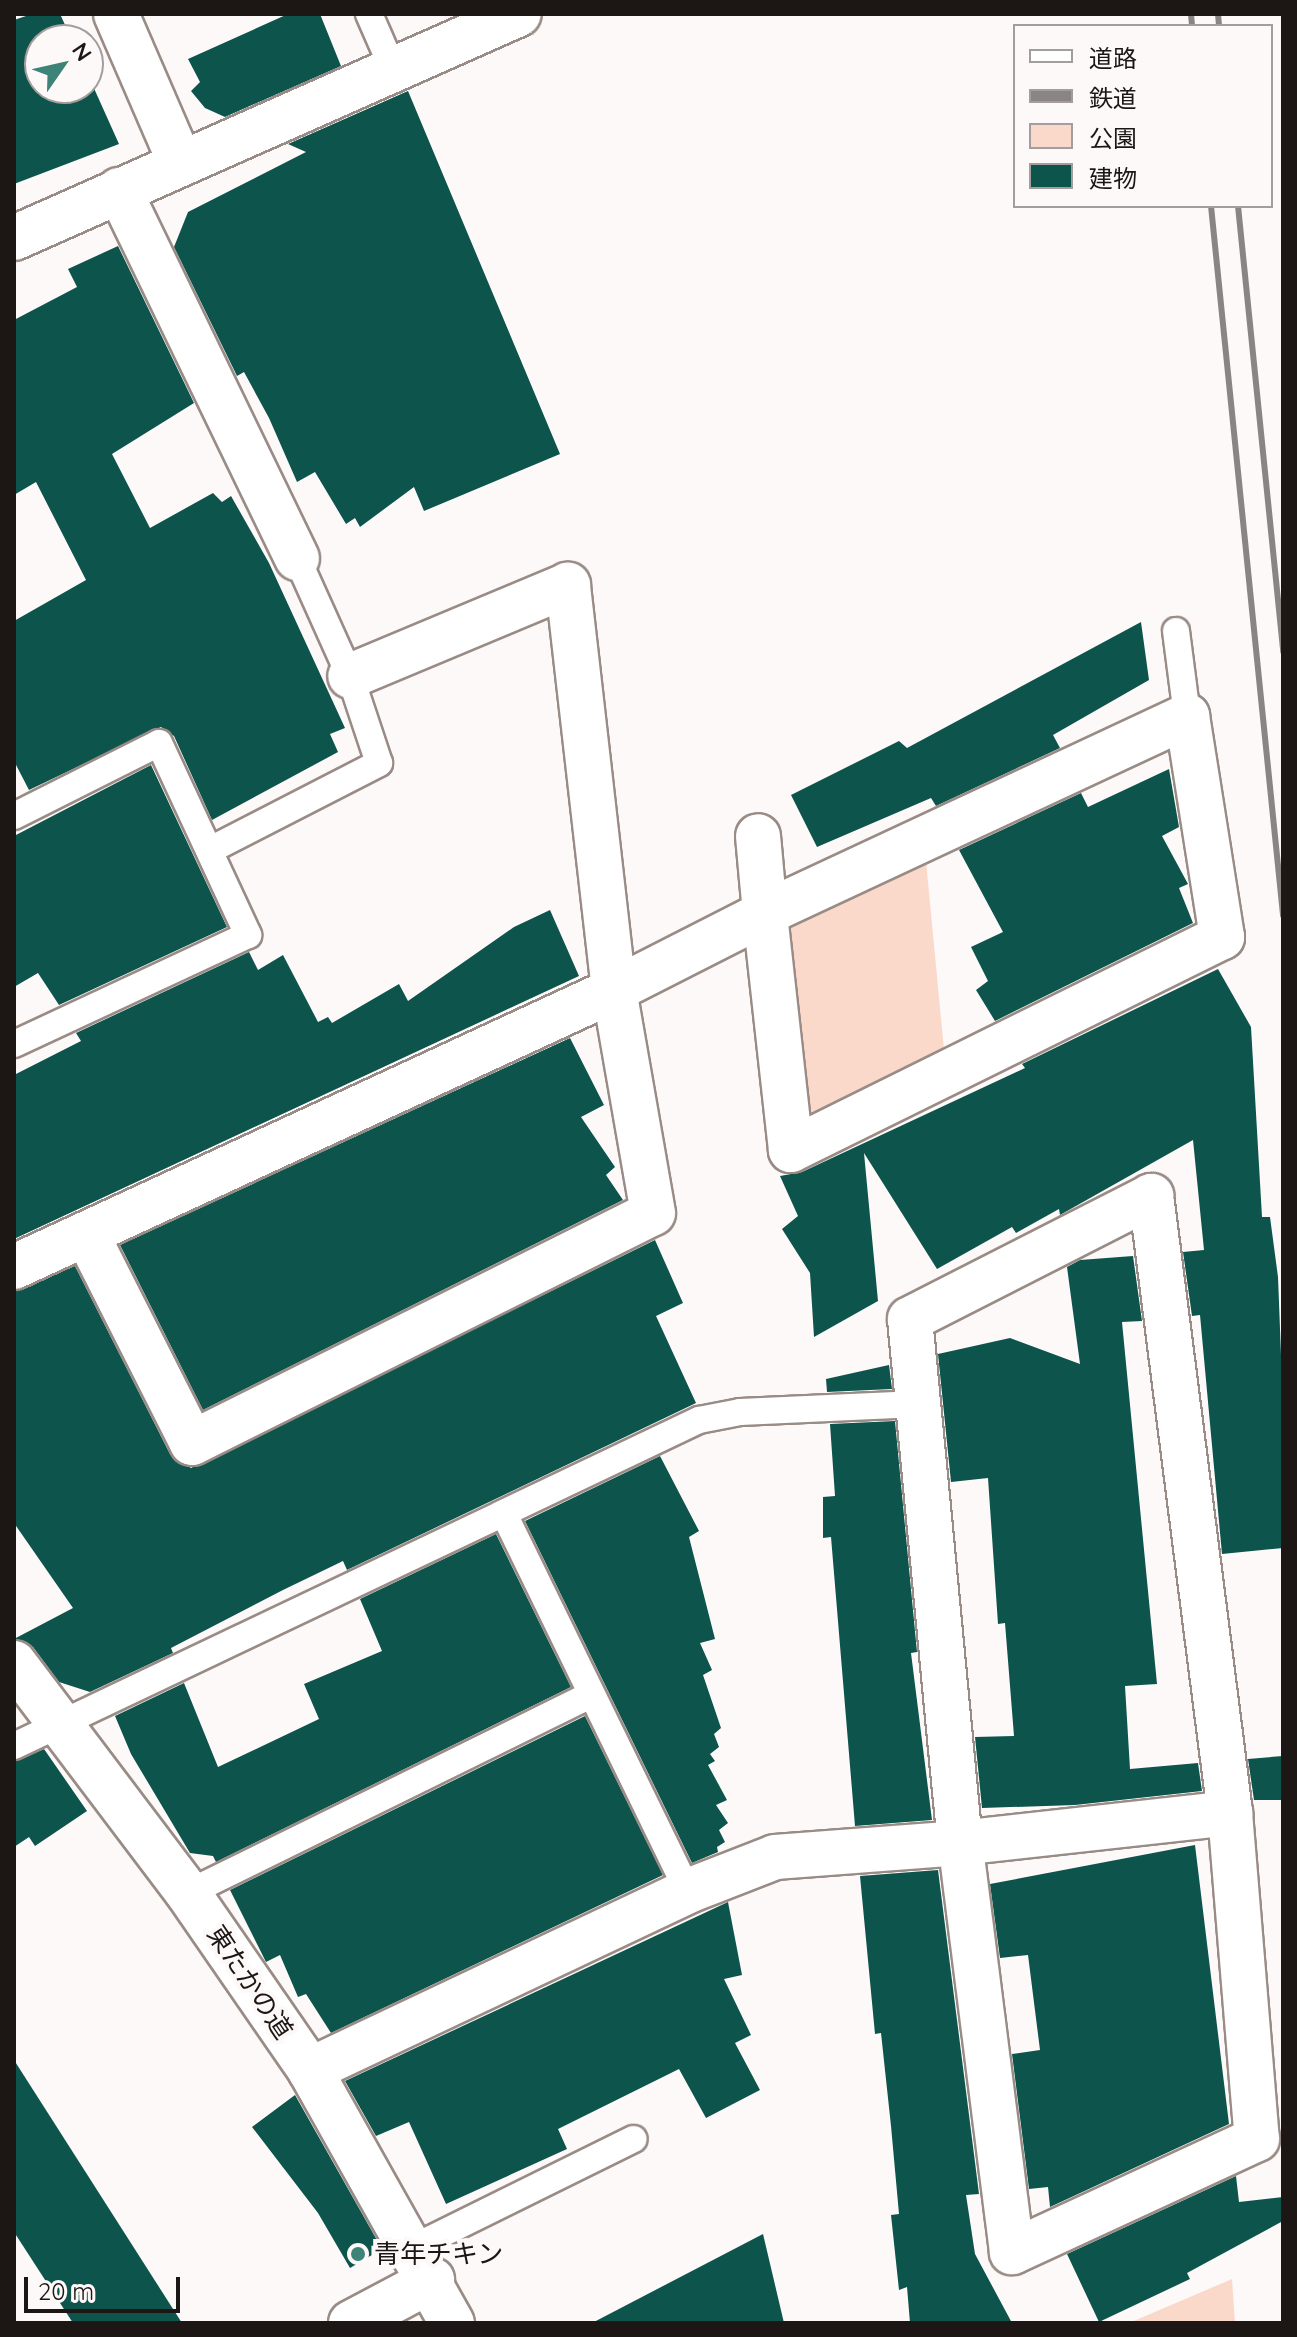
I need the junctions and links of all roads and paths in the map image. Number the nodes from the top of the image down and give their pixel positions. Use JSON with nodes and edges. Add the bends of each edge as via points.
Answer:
{"nodes":[{"id":1,"x":116,"y":14,"type":"edge"},
{"id":2,"x":369,"y":14,"type":"edge"},
{"id":3,"x":519,"y":14,"type":"edge"},
{"id":4,"x":393,"y":69,"type":"junction"},
{"id":5,"x":181,"y":164,"type":"junction"},
{"id":6,"x":119,"y":190,"type":"junction"},
{"id":7,"x":14,"y":238,"type":"edge"},
{"id":8,"x":297,"y":558,"type":"joint"},
{"id":9,"x":1176,"y":631,"type":"dead end"},
{"id":10,"x":350,"y":676,"type":"junction"},
{"id":11,"x":1187,"y":716,"type":"junction"},
{"id":12,"x":14,"y":816,"type":"edge"},
{"id":13,"x":758,"y":836,"type":"dead end"},
{"id":14,"x":212,"y":849,"type":"junction"},
{"id":15,"x":765,"y":913,"type":"junction"},
{"id":16,"x":614,"y":990,"type":"junction"},
{"id":17,"x":14,"y":1044,"type":"edge"},
{"id":18,"x":87,"y":1235,"type":"junction"},
{"id":19,"x":14,"y":1267,"type":"edge"},
{"id":20,"x":918,"y":1404,"type":"junction"},
{"id":21,"x":504,"y":1514,"type":"junction"},
{"id":22,"x":14,"y":1663,"type":"edge"},
{"id":23,"x":591,"y":1695,"type":"junction"},
{"id":24,"x":58,"y":1723,"type":"junction"},
{"id":25,"x":14,"y":1746,"type":"edge"},
{"id":26,"x":1230,"y":1813,"type":"junction"},
{"id":27,"x":960,"y":1843,"type":"junction"},
{"id":28,"x":688,"y":1891,"type":"junction"},
{"id":29,"x":188,"y":1893,"type":"junction"},
{"id":30,"x":310,"y":2070,"type":"junction"},
{"id":31,"x":634,"y":2139,"type":"dead end"},
{"id":32,"x":422,"y":2264,"type":"junction"},
{"id":33,"x":351,"y":2323,"type":"edge"},
{"id":34,"x":452,"y":2323,"type":"edge"}],
"edges":[{"from":1,"to":5,"type":"street"},
{"from":2,"to":4,"type":"lane"},
{"from":3,"to":4,"type":"street"},
{"from":4,"to":5,"type":"street"},
{"from":5,"to":6,"type":"street"},
{"from":6,"to":7,"type":"street"},
{"from":6,"to":8,"type":"street"},
{"from":8,"to":10,"type":"lane"},
{"from":9,"to":11,"type":"lane"},
{"from":10,"to":14,"type":"lane","via":[[379,763]]},
{"from":10,"to":16,"type":"street","via":[[568,585]]},
{"from":11,"to":15,"type":"street"},
{"from":11,"to":15,"type":"street","via":[[1222,937],[791,1150]]},
{"from":12,"to":14,"type":"lane","via":[[159,743]]},
{"from":13,"to":15,"type":"street"},
{"from":14,"to":17,"type":"lane","via":[[248,935]]},
{"from":15,"to":16,"type":"street"},
{"from":16,"to":18,"type":"street"},
{"from":16,"to":18,"type":"street","via":[[653,1213],[192,1443]]},
{"from":18,"to":19,"type":"street"},
{"from":20,"to":21,"type":"lane","via":[[740,1412],[699,1420]]},
{"from":20,"to":26,"type":"street","via":[[910,1319],[1151,1196]]},
{"from":20,"to":27,"type":"street"},
{"from":21,"to":23,"type":"lane"},
{"from":21,"to":24,"type":"lane"},
{"from":22,"to":24,"type":"street","name":"東たかの道"},
{"from":23,"to":28,"type":"lane"},
{"from":23,"to":29,"type":"lane"},
{"from":24,"to":25,"type":"lane"},
{"from":24,"to":29,"type":"street","name":"東たかの道"},
{"from":26,"to":27,"type":"street"},
{"from":26,"to":27,"type":"street","via":[[1257,2139],[1012,2252]]},
{"from":27,"to":28,"type":"street","via":[[775,1857]]},
{"from":28,"to":30,"type":"street"},
{"from":29,"to":30,"type":"street","name":"東たかの道"},
{"from":30,"to":32,"type":"street","name":"東たかの道"},
{"from":31,"to":32,"type":"lane"},
{"from":32,"to":33,"type":"street"},
{"from":32,"to":34,"type":"street","name":"東たかの道"}]}
